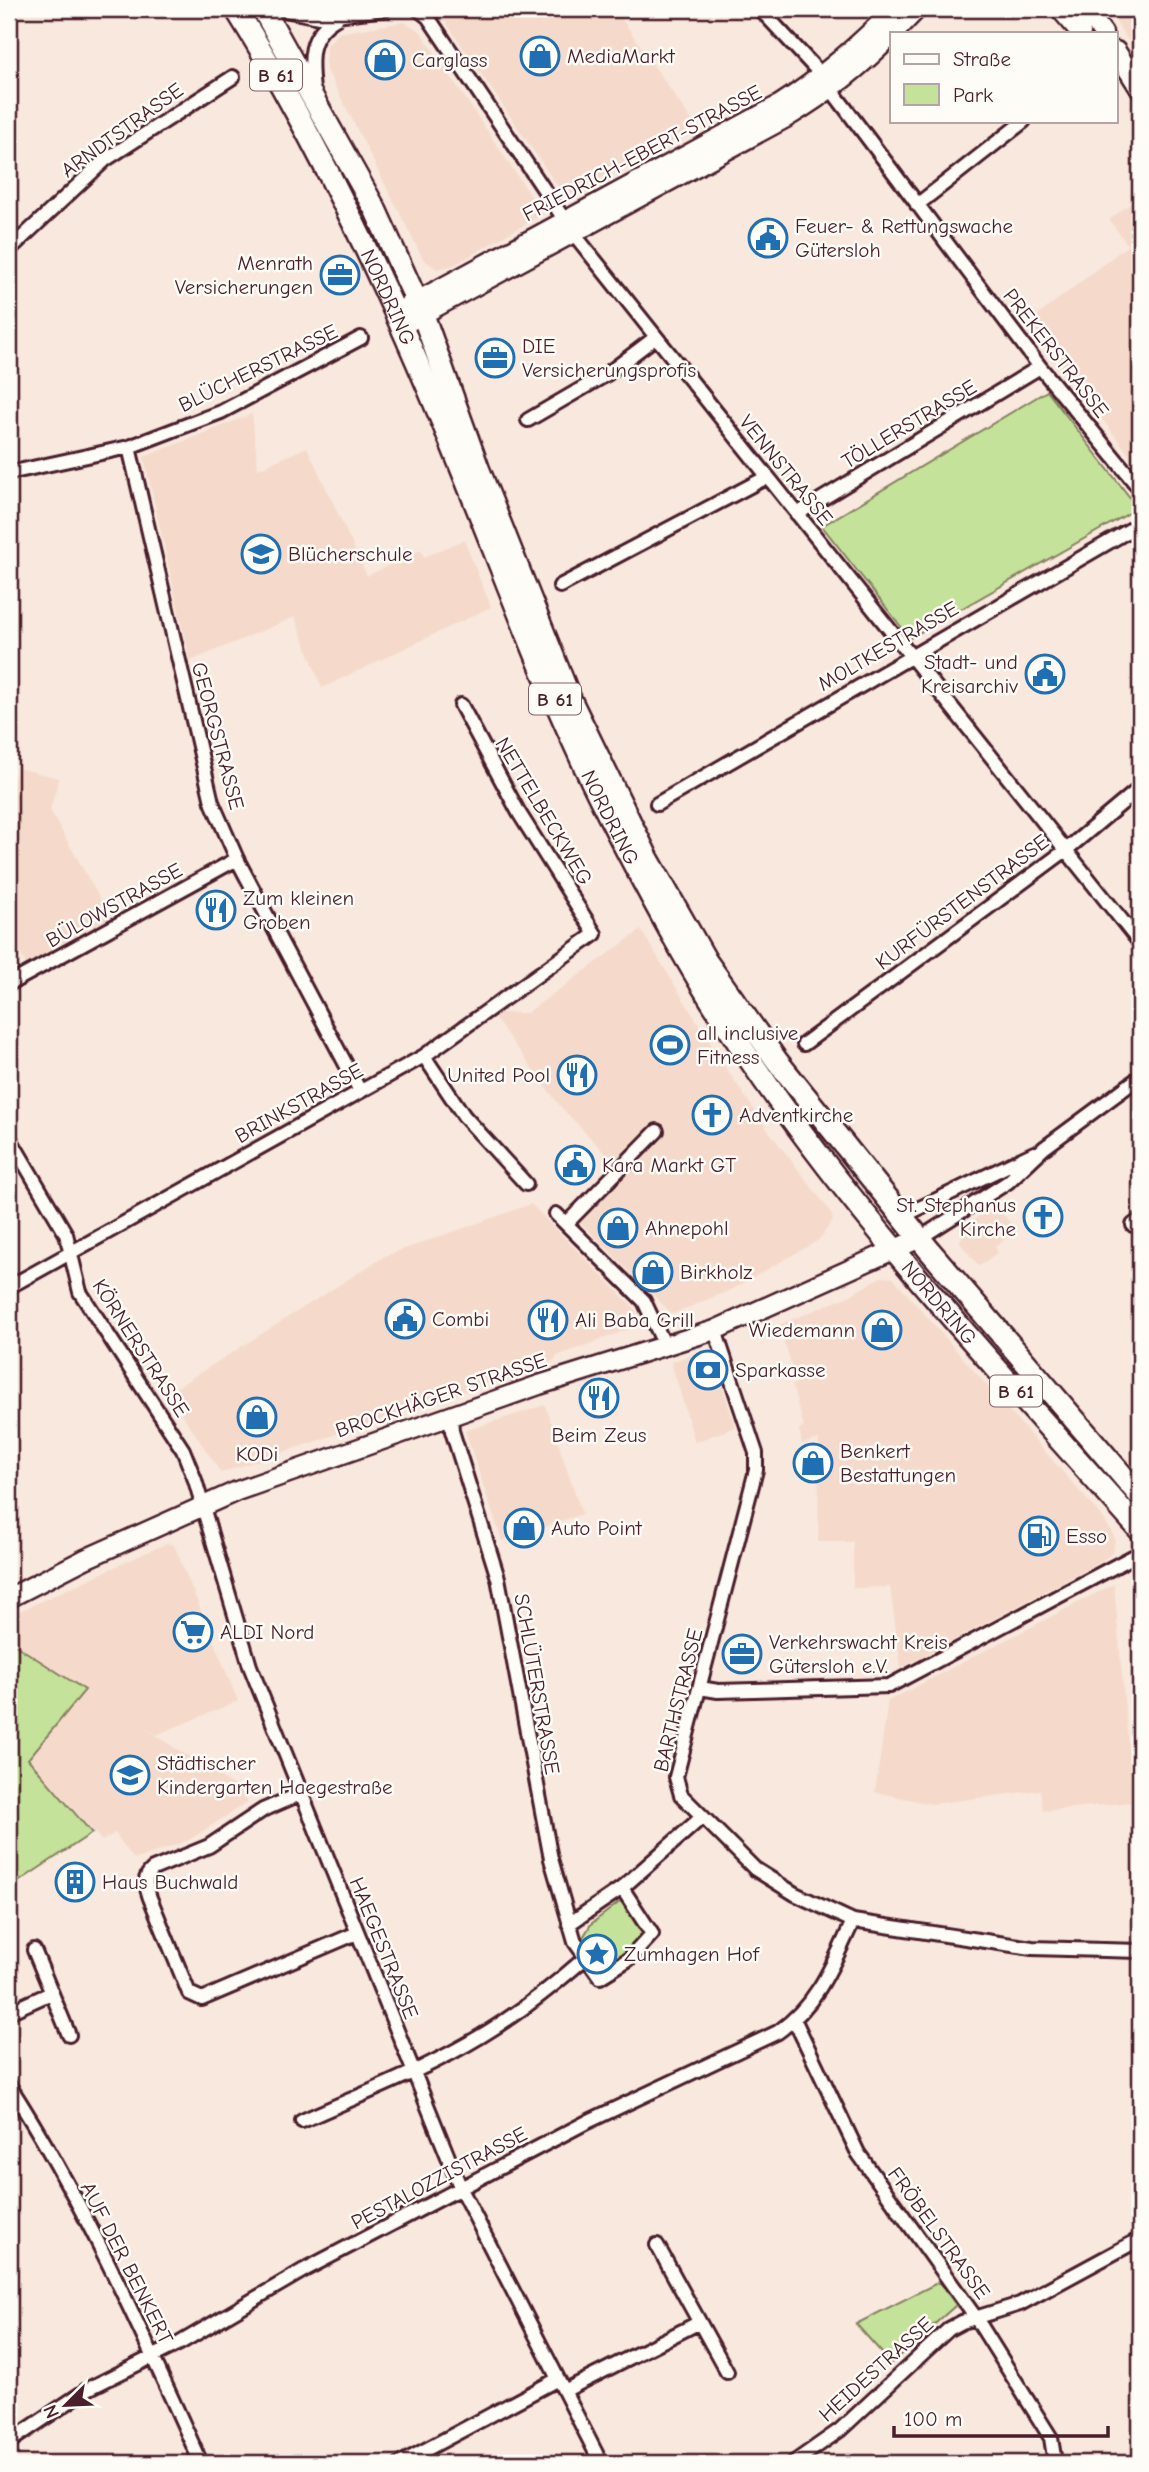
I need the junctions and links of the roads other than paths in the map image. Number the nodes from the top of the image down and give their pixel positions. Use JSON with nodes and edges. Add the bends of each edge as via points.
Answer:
{"nodes":[{"id":1,"x":236,"y":9,"type":"edge"},
{"id":2,"x":263,"y":9,"type":"edge"},
{"id":3,"x":280,"y":9,"type":"edge"},
{"id":4,"x":385,"y":9,"type":"edge"},
{"id":5,"x":416,"y":9,"type":"edge"},
{"id":6,"x":760,"y":9,"type":"edge"},
{"id":7,"x":895,"y":9,"type":"edge"},
{"id":8,"x":917,"y":9,"type":"edge"},
{"id":9,"x":1060,"y":9,"type":"edge"},
{"id":10,"x":1085,"y":9,"type":"edge"},
{"id":11,"x":341,"y":15,"type":"junction"},
{"id":12,"x":895,"y":32,"type":"edge"},
{"id":13,"x":1080,"y":32,"type":"edge"},
{"id":14,"x":1102,"y":32,"type":"edge"},
{"id":15,"x":890,"y":37,"type":"edge"},
{"id":16,"x":1118,"y":54,"type":"edge"},
{"id":17,"x":1118,"y":74,"type":"edge"},
{"id":18,"x":233,"y":77,"type":"dead end"},
{"id":19,"x":826,"y":84,"type":"junction"},
{"id":20,"x":1140,"y":89,"type":"edge"},
{"id":21,"x":314,"y":97,"type":"junction"},
{"id":22,"x":1140,"y":98,"type":"edge"},
{"id":23,"x":1023,"y":122,"type":"edge"},
{"id":24,"x":913,"y":200,"type":"junction"},
{"id":25,"x":569,"y":227,"type":"junction"},
{"id":26,"x":9,"y":250,"type":"edge"},
{"id":27,"x":420,"y":308,"type":"junction"},
{"id":28,"x":398,"y":320,"type":"junction"},
{"id":29,"x":656,"y":337,"type":"junction"},
{"id":30,"x":361,"y":338,"type":"dead end"},
{"id":31,"x":1041,"y":368,"type":"junction"},
{"id":32,"x":528,"y":420,"type":"dead end"},
{"id":33,"x":129,"y":447,"type":"junction"},
{"id":34,"x":9,"y":473,"type":"edge"},
{"id":35,"x":767,"y":477,"type":"junction"},
{"id":36,"x":1140,"y":489,"type":"edge"},
{"id":37,"x":797,"y":514,"type":"junction"},
{"id":38,"x":1140,"y":524,"type":"edge"},
{"id":39,"x":559,"y":586,"type":"dead end"},
{"id":40,"x":912,"y":654,"type":"junction"},
{"id":41,"x":461,"y":705,"type":"dead end"},
{"id":42,"x":1140,"y":788,"type":"edge"},
{"id":43,"x":657,"y":803,"type":"dead end"},
{"id":44,"x":1066,"y":850,"type":"junction"},
{"id":45,"x":237,"y":859,"type":"junction"},
{"id":46,"x":595,"y":934,"type":"joint"},
{"id":47,"x":1140,"y":943,"type":"edge"},
{"id":48,"x":9,"y":984,"type":"edge"},
{"id":49,"x":804,"y":1044,"type":"dead end"},
{"id":50,"x":424,"y":1056,"type":"junction"},
{"id":51,"x":1140,"y":1077,"type":"edge"},
{"id":52,"x":360,"y":1091,"type":"junction"},
{"id":53,"x":657,"y":1131,"type":"dead end"},
{"id":54,"x":9,"y":1137,"type":"edge"},
{"id":55,"x":1044,"y":1148,"type":"junction"},
{"id":56,"x":526,"y":1184,"type":"dead end"},
{"id":57,"x":903,"y":1216,"type":"junction"},
{"id":58,"x":876,"y":1228,"type":"junction"},
{"id":59,"x":920,"y":1238,"type":"junction"},
{"id":60,"x":894,"y":1250,"type":"junction"},
{"id":61,"x":71,"y":1253,"type":"junction"},
{"id":62,"x":9,"y":1287,"type":"edge"},
{"id":63,"x":715,"y":1331,"type":"junction"},
{"id":64,"x":666,"y":1348,"type":"junction"},
{"id":65,"x":451,"y":1415,"type":"junction"},
{"id":66,"x":1140,"y":1496,"type":"edge"},
{"id":67,"x":202,"y":1506,"type":"junction"},
{"id":68,"x":1140,"y":1530,"type":"edge"},
{"id":69,"x":1140,"y":1553,"type":"edge"},
{"id":70,"x":9,"y":1598,"type":"edge"},
{"id":71,"x":700,"y":1688,"type":"junction"},
{"id":72,"x":300,"y":1794,"type":"junction"},
{"id":73,"x":702,"y":1817,"type":"junction"},
{"id":74,"x":622,"y":1888,"type":"junction"},
{"id":75,"x":853,"y":1921,"type":"junction"},
{"id":76,"x":569,"y":1924,"type":"junction"},
{"id":77,"x":357,"y":1933,"type":"junction"},
{"id":78,"x":34,"y":1950,"type":"dead end"},
{"id":79,"x":1140,"y":1951,"type":"edge"},
{"id":80,"x":584,"y":1959,"type":"junction"},
{"id":81,"x":51,"y":1993,"type":"junction"},
{"id":82,"x":9,"y":2012,"type":"edge"},
{"id":83,"x":795,"y":2021,"type":"junction"},
{"id":84,"x":69,"y":2035,"type":"dead end"},
{"id":85,"x":414,"y":2071,"type":"junction"},
{"id":86,"x":9,"y":2085,"type":"edge"},
{"id":87,"x":302,"y":2121,"type":"dead end"},
{"id":88,"x":461,"y":2189,"type":"junction"},
{"id":89,"x":1140,"y":2239,"type":"edge"},
{"id":90,"x":657,"y":2245,"type":"dead end"},
{"id":91,"x":976,"y":2318,"type":"junction"},
{"id":92,"x":698,"y":2323,"type":"junction"},
{"id":93,"x":153,"y":2356,"type":"junction"},
{"id":94,"x":727,"y":2372,"type":"dead end"},
{"id":95,"x":561,"y":2386,"type":"junction"},
{"id":96,"x":9,"y":2442,"type":"edge"},
{"id":97,"x":201,"y":2463,"type":"edge"},
{"id":98,"x":401,"y":2463,"type":"edge"},
{"id":99,"x":601,"y":2463,"type":"edge"},
{"id":100,"x":793,"y":2463,"type":"edge"},
{"id":101,"x":1055,"y":2463,"type":"edge"}],
"edges":[{"from":1,"to":28,"type":"main road","name":"NORDRING","number":"B 61","via":[[314,142]]},
{"from":2,"to":21,"type":"main road","name":"NORDRING","number":"B 61"},
{"from":3,"to":11,"type":"street","via":[[319,17]]},
{"from":4,"to":11,"type":"street"},
{"from":5,"to":25,"type":"street","name":"VENNSTRASSE","via":[[428,17]]},
{"from":6,"to":19,"type":"street","name":"PREKERSTRASSE"},
{"from":7,"to":19,"type":"main road","name":"FRIEDRICH-EBERT-STRASSE"},
{"from":8,"to":12,"type":"main road","name":"FRIEDRICH-EBERT-STRASSE"},
{"from":9,"to":13,"type":"main road"},
{"from":10,"to":14,"type":"main road"},
{"from":11,"to":21,"type":"street","via":[[326,24],[312,45]]},
{"from":15,"to":19,"type":"main road","name":"FRIEDRICH-EBERT-STRASSE","via":[[863,66]]},
{"from":16,"to":20,"type":"main road"},
{"from":17,"to":22,"type":"main road"},
{"from":18,"to":26,"type":"street","name":"ARNDTSTRASSE","via":[[105,160]]},
{"from":19,"to":24,"type":"street","name":"PREKERSTRASSE"},
{"from":19,"to":25,"type":"main road","name":"FRIEDRICH-EBERT-STRASSE","via":[[786,118]]},
{"from":21,"to":27,"type":"main road","name":"NORDRING","number":"B 61","via":[[375,209]]},
{"from":23,"to":24,"type":"street"},
{"from":24,"to":31,"type":"street","name":"PREKERSTRASSE"},
{"from":25,"to":27,"type":"main road","name":"FRIEDRICH-EBERT-STRASSE"},
{"from":25,"to":29,"type":"street","name":"VENNSTRASSE"},
{"from":27,"to":28,"type":"main road","name":"FRIEDRICH-EBERT-STRASSE"},
{"from":27,"to":57,"type":"main road","name":"NORDRING","number":"B 61","via":[[528,598],[570,699],[648,859],[726,992]]},
{"from":28,"to":58,"type":"main road","name":"NORDRING","number":"B 61","via":[[557,705],[635,866],[746,1054]]},
{"from":29,"to":32,"type":"street","via":[[607,374]]},
{"from":29,"to":35,"type":"street","name":"VENNSTRASSE"},
{"from":30,"to":33,"type":"street","name":"BLÜCHERSTRASSE","via":[[221,412]]},
{"from":31,"to":36,"type":"street","name":"PREKERSTRASSE"},
{"from":31,"to":37,"type":"street","name":"TÖLLERSTRASSE"},
{"from":33,"to":34,"type":"street","name":"BLÜCHERSTRASSE"},
{"from":33,"to":45,"type":"street","name":"GEORGSTRASSE","via":[[205,777]]},
{"from":35,"to":37,"type":"street","name":"VENNSTRASSE"},
{"from":35,"to":39,"type":"street"},
{"from":37,"to":40,"type":"street","name":"VENNSTRASSE"},
{"from":38,"to":40,"type":"street","name":"MOLTKESTRASSE"},
{"from":40,"to":43,"type":"street","name":"MOLTKESTRASSE"},
{"from":40,"to":44,"type":"street","name":"VENNSTRASSE"},
{"from":41,"to":46,"type":"street","name":"NETTELBECKWEG","via":[[519,813]]},
{"from":42,"to":44,"type":"street","name":"KURFÜRSTENSTRASSE"},
{"from":44,"to":47,"type":"street","name":"VENNSTRASSE"},
{"from":44,"to":49,"type":"street","name":"KURFÜRSTENSTRASSE"},
{"from":45,"to":48,"type":"street","name":"BÜLOWSTRASSE"},
{"from":45,"to":52,"type":"street","name":"GEORGSTRASSE"},
{"from":46,"to":50,"type":"street","name":"BRINKSTRASSE"},
{"from":50,"to":52,"type":"street","name":"BRINKSTRASSE"},
{"from":50,"to":56,"type":"street","via":[[464,1116]]},
{"from":51,"to":55,"type":"street"},
{"from":52,"to":61,"type":"street","name":"BRINKSTRASSE"},
{"from":53,"to":64,"type":"street","via":[[561,1219],[644,1301]]},
{"from":54,"to":61,"type":"street","name":"KÖRNERSTRASSE","via":[[66,1234]]},
{"from":55,"to":57,"type":"street"},
{"from":55,"to":59,"type":"street","via":[[1008,1182]]},
{"from":57,"to":58,"type":"main road"},
{"from":57,"to":59,"type":"main road","name":"NORDRING","number":"B 61"},
{"from":58,"to":60,"type":"main road","name":"NORDRING","number":"B 61"},
{"from":59,"to":60,"type":"main road","name":"BROCKHÄGER STRASSE"},
{"from":59,"to":66,"type":"main road","name":"NORDRING","number":"B 61"},
{"from":60,"to":63,"type":"main road","name":"BROCKHÄGER STRASSE"},
{"from":60,"to":68,"type":"main road","name":"NORDRING","number":"B 61"},
{"from":61,"to":62,"type":"street","name":"BRINKSTRASSE"},
{"from":61,"to":67,"type":"street","name":"KÖRNERSTRASSE","via":[[80,1292],[183,1450]]},
{"from":63,"to":64,"type":"main road","name":"BROCKHÄGER STRASSE"},
{"from":63,"to":71,"type":"street","name":"BARTHSTRASSE","via":[[756,1453],[756,1470]]},
{"from":64,"to":65,"type":"main road","name":"BROCKHÄGER STRASSE"},
{"from":65,"to":67,"type":"main road","name":"BROCKHÄGER STRASSE"},
{"from":65,"to":76,"type":"street","name":"SCHLÜTERSTRASSE","via":[[498,1578],[540,1808]]},
{"from":67,"to":70,"type":"main road","name":"BROCKHÄGER STRASSE"},
{"from":67,"to":72,"type":"street","name":"HAEGESTRASSE","via":[[250,1666]]},
{"from":69,"to":71,"type":"street","via":[[889,1686]]},
{"from":71,"to":73,"type":"street","name":"BARTHSTRASSE","via":[[676,1777],[681,1794]]},
{"from":72,"to":77,"type":"street","name":"HAEGESTRASSE"},
{"from":72,"to":77,"type":"street","via":[[264,1810],[209,1846],[153,1869],[146,1874],[145,1883],[150,1898],[189,1993],[202,1999]]},
{"from":73,"to":74,"type":"street"},
{"from":73,"to":75,"type":"street","name":"BARTHSTRASSE","via":[[775,1882]]},
{"from":74,"to":76,"type":"street"},
{"from":74,"to":80,"type":"street","via":[[651,1939],[605,1977],[600,1978]]},
{"from":75,"to":79,"type":"street","name":"BARTHSTRASSE","via":[[1032,1948]]},
{"from":75,"to":83,"type":"street","name":"PESTALOZZISTRASSE","via":[[823,1988]]},
{"from":76,"to":80,"type":"street","name":"SCHLÜTERSTRASSE"},
{"from":77,"to":85,"type":"street","name":"HAEGESTRASSE"},
{"from":78,"to":81,"type":"street"},
{"from":80,"to":85,"type":"street","via":[[481,2036]]},
{"from":81,"to":82,"type":"street"},
{"from":81,"to":84,"type":"street"},
{"from":83,"to":88,"type":"street","name":"PESTALOZZISTRASSE"},
{"from":83,"to":91,"type":"street","name":"FRÖBELSTRASSE","via":[[858,2154]]},
{"from":85,"to":87,"type":"street"},
{"from":85,"to":88,"type":"street","name":"HAEGESTRASSE"},
{"from":86,"to":93,"type":"street","name":"AUF DER BENKERT","via":[[45,2144]]},
{"from":88,"to":93,"type":"street","name":"PESTALOZZISTRASSE","via":[[304,2270]]},
{"from":88,"to":95,"type":"street","name":"HAEGESTRASSE"},
{"from":89,"to":91,"type":"street","name":"HEIDESTRASSE","via":[[1020,2304]]},
{"from":90,"to":92,"type":"street"},
{"from":91,"to":100,"type":"street","name":"HEIDESTRASSE","via":[[949,2329],[840,2430]]},
{"from":91,"to":101,"type":"street","name":"FRÖBELSTRASSE","via":[[1051,2438]]},
{"from":92,"to":94,"type":"street"},
{"from":92,"to":95,"type":"street"},
{"from":93,"to":96,"type":"street","name":"PESTALOZZISTRASSE","via":[[88,2389]]},
{"from":93,"to":97,"type":"street","name":"AUF DER BENKERT"},
{"from":95,"to":98,"type":"street"},
{"from":95,"to":99,"type":"street","name":"HAEGESTRASSE"}]}
